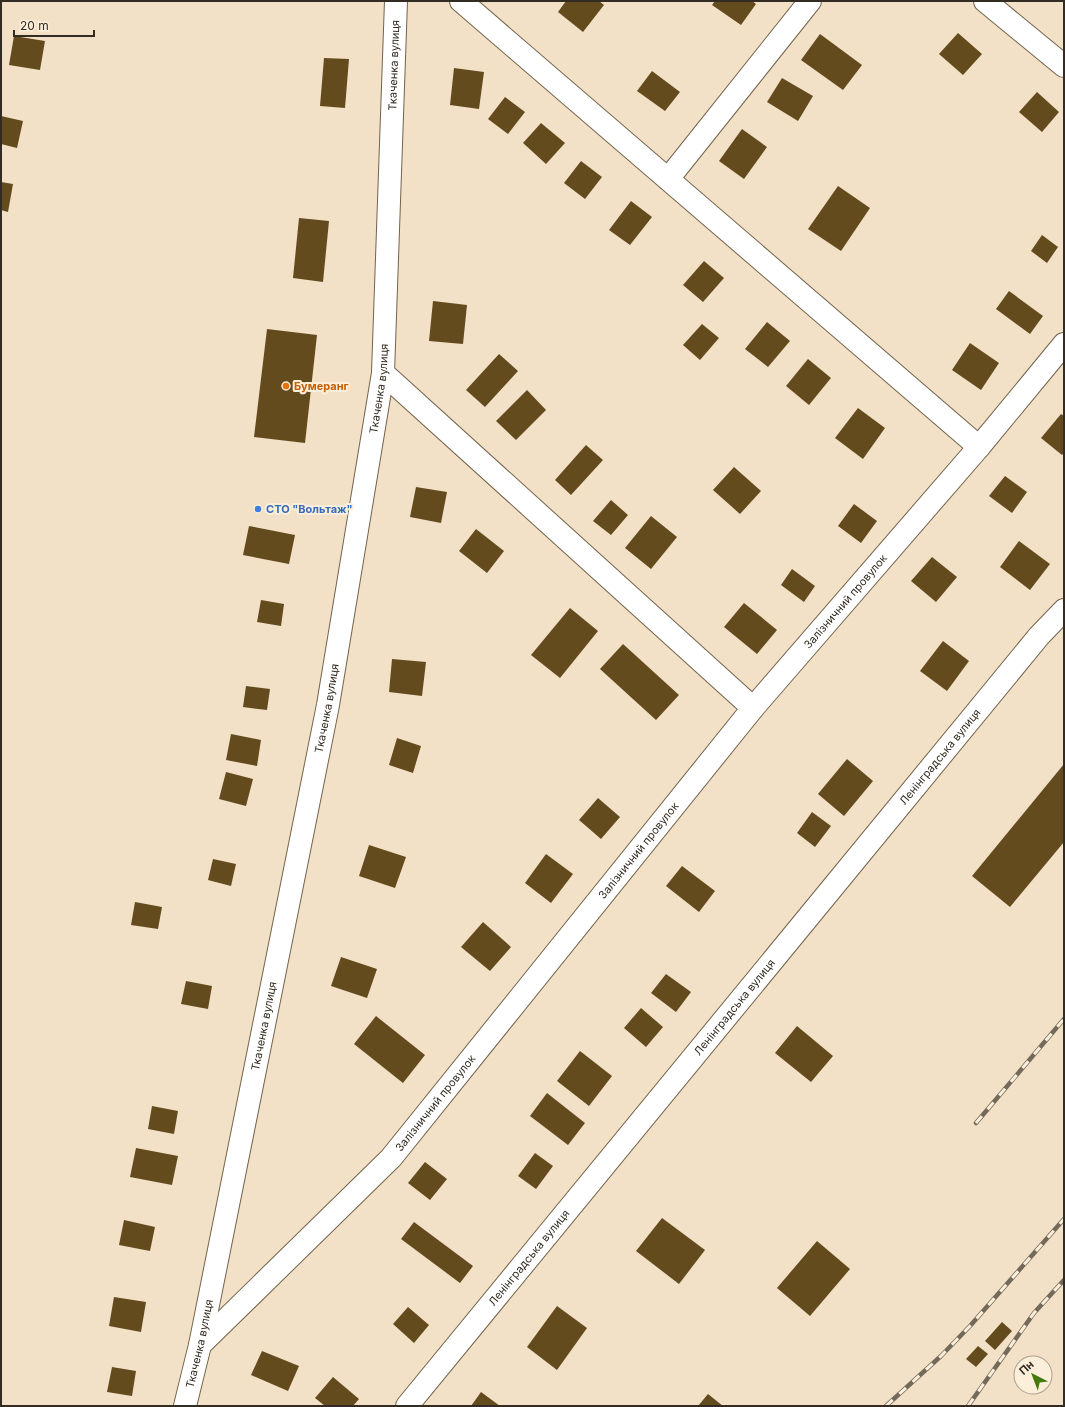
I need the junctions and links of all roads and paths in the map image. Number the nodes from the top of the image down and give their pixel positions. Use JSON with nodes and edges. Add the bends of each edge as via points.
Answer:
{"nodes":[{"id":1,"x":396,"y":1,"type":"edge"},
{"id":2,"x":461,"y":1,"type":"edge"},
{"id":3,"x":810,"y":1,"type":"edge"},
{"id":4,"x":985,"y":1,"type":"edge"},
{"id":5,"x":1064,"y":66,"type":"edge"},
{"id":6,"x":668,"y":179,"type":"junction"},
{"id":7,"x":1064,"y":344,"type":"edge"},
{"id":8,"x":383,"y":373,"type":"junction"},
{"id":9,"x":979,"y":447,"type":"junction"},
{"id":10,"x":1064,"y":610,"type":"edge"},
{"id":11,"x":753,"y":708,"type":"junction"},
{"id":12,"x":200,"y":1345,"type":"junction"},
{"id":13,"x":185,"y":1406,"type":"edge"},
{"id":14,"x":407,"y":1406,"type":"edge"}],
"edges":[{"from":1,"to":8,"type":"street","name":"Ткаченка вулиця"},
{"from":2,"to":6,"type":"street"},
{"from":3,"to":6,"type":"street"},
{"from":4,"to":5,"type":"street"},
{"from":6,"to":9,"type":"street"},
{"from":7,"to":9,"type":"street","name":"Залізничний провулок"},
{"from":8,"to":11,"type":"street"},
{"from":8,"to":12,"type":"street","name":"Ткаченка вулиця","via":[[328,705]]},
{"from":9,"to":11,"type":"street","name":"Залізничний провулок"},
{"from":10,"to":14,"type":"street","name":"Ленінградська вулиця","via":[[1039,636]]},
{"from":11,"to":12,"type":"street","name":"Залізничний провулок","via":[[391,1158]]},
{"from":12,"to":13,"type":"street","name":"Ткаченка вулиця"}]}
